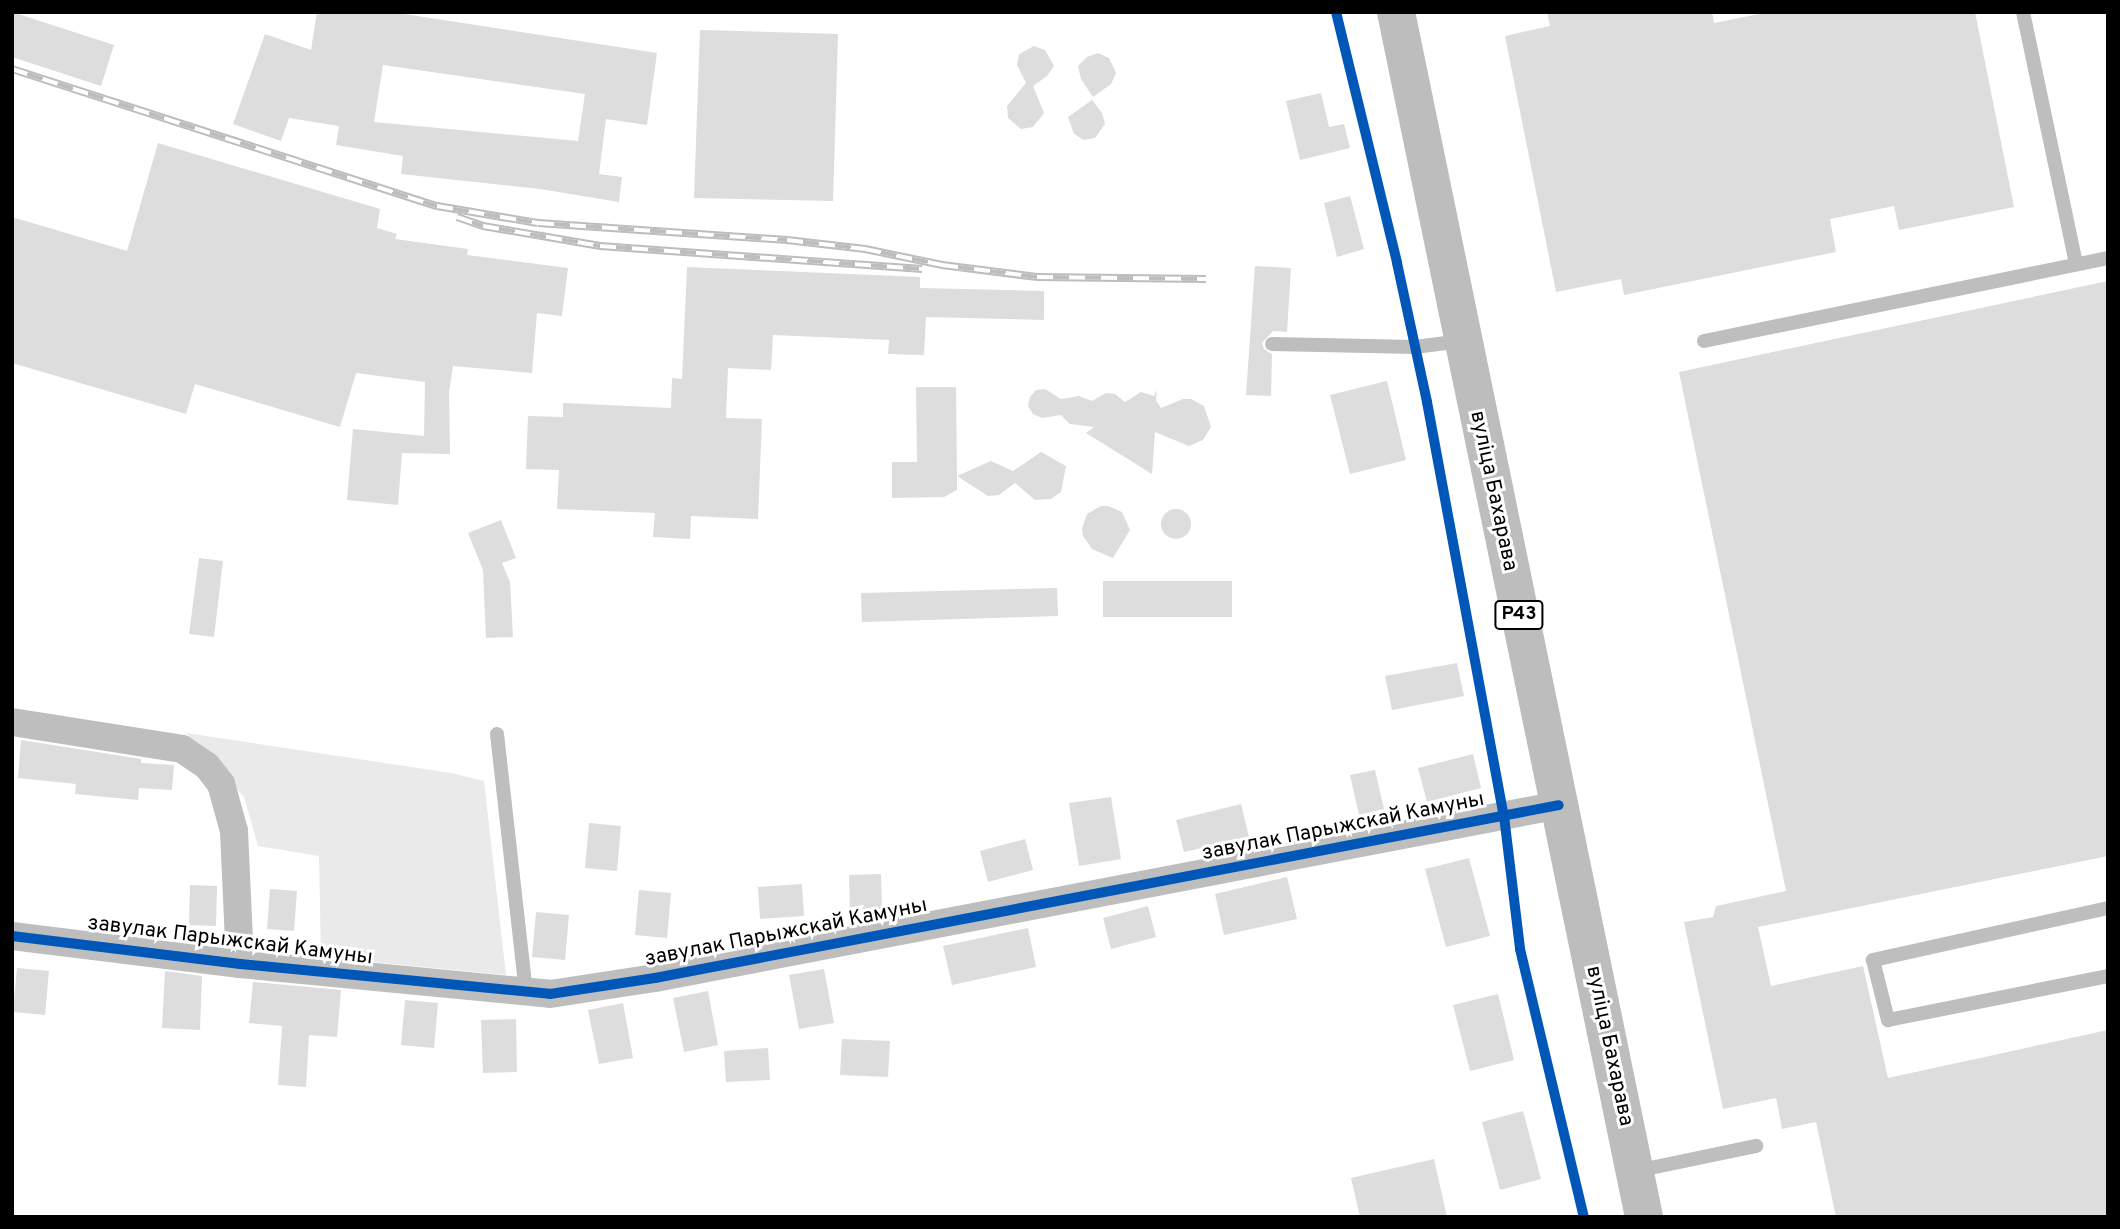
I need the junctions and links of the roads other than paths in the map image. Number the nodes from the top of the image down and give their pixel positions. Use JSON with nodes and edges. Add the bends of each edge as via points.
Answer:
{"nodes":[{"id":1,"x":1396,"y":12,"type":"edge"},
{"id":2,"x":2023,"y":12,"type":"edge"},
{"id":3,"x":2108,"y":258,"type":"edge"},
{"id":4,"x":2076,"y":264,"type":"junction"},
{"id":5,"x":1464,"y":341,"type":"junction"},
{"id":6,"x":1704,"y":341,"type":"dead end"},
{"id":7,"x":1272,"y":344,"type":"dead end"},
{"id":8,"x":12,"y":722,"type":"edge"},
{"id":9,"x":497,"y":734,"type":"dead end"},
{"id":10,"x":1559,"y":805,"type":"junction"},
{"id":11,"x":2108,"y":908,"type":"edge"},
{"id":12,"x":12,"y":936,"type":"edge"},
{"id":13,"x":240,"y":964,"type":"junction"},
{"id":14,"x":2108,"y":976,"type":"edge"},
{"id":15,"x":526,"y":992,"type":"junction"},
{"id":16,"x":1756,"y":1146,"type":"dead end"},
{"id":17,"x":1635,"y":1171,"type":"junction"},
{"id":18,"x":1644,"y":1217,"type":"edge"}],
"edges":[{"from":1,"to":5,"type":"main road","name":"вуліца Бахарава","number":"Р43"},
{"from":2,"to":4,"type":"lane"},
{"from":3,"to":4,"type":"lane"},
{"from":4,"to":6,"type":"lane"},
{"from":5,"to":7,"type":"lane","via":[[1415,347]]},
{"from":5,"to":10,"type":"main road","name":"вуліца Бахарава","number":"Р43"},
{"from":8,"to":13,"type":"street","via":[[182,749],[207,766],[221,784],[234,831]]},
{"from":9,"to":15,"type":"lane"},
{"from":10,"to":15,"type":"street","name":"завулак Парыжскай Камуны","via":[[655,978],[550,995]]},
{"from":10,"to":17,"type":"main road","name":"вуліца Бахарава","number":"Р43"},
{"from":11,"to":14,"type":"lane","via":[[1873,960],[1888,1020]]},
{"from":12,"to":13,"type":"street","name":"завулак Парыжскай Камуны"},
{"from":13,"to":15,"type":"street","name":"завулак Парыжскай Камуны"},
{"from":16,"to":17,"type":"lane"},
{"from":17,"to":18,"type":"main road","name":"вуліца Бахарава","number":"Р43"}]}
